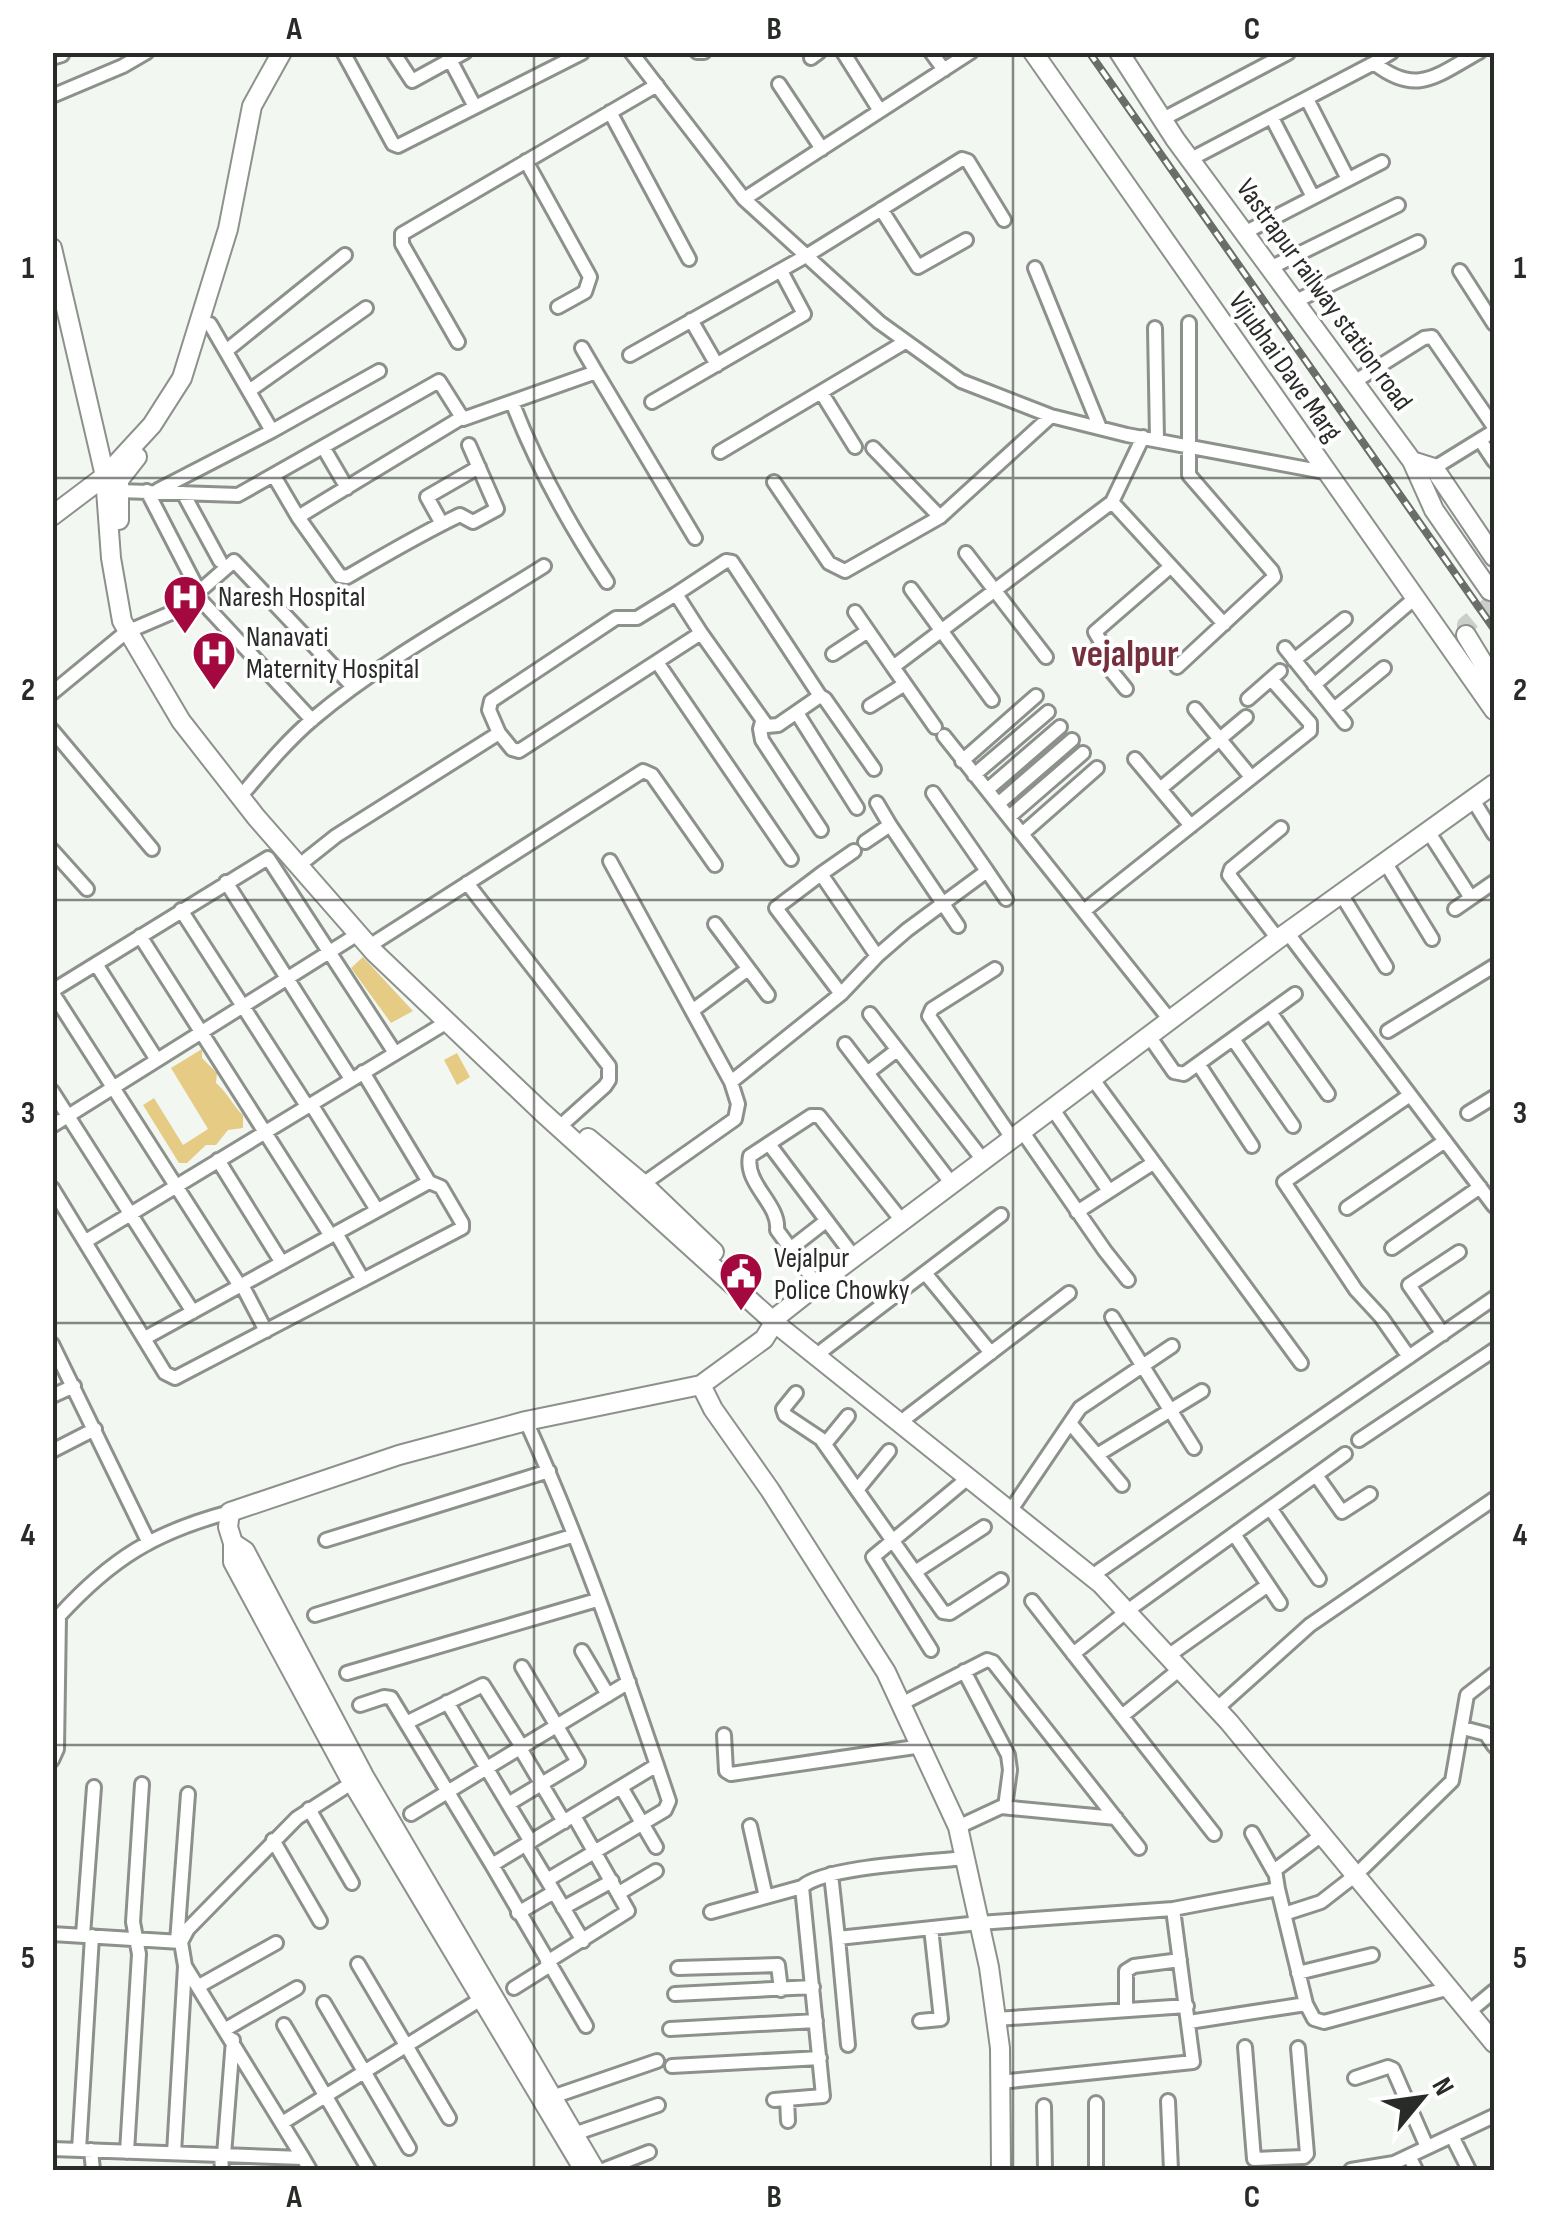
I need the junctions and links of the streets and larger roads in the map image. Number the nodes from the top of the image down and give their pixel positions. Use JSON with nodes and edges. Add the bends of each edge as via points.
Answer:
{"nodes":[{"id":1,"x":147,"y":52,"type":"edge"},
{"id":2,"x":282,"y":52,"type":"edge"},
{"id":3,"x":294,"y":52,"type":"edge"},
{"id":4,"x":343,"y":52,"type":"edge"},
{"id":5,"x":394,"y":52,"type":"edge"},
{"id":6,"x":465,"y":52,"type":"edge"},
{"id":7,"x":631,"y":52,"type":"edge"},
{"id":8,"x":843,"y":52,"type":"edge"},
{"id":9,"x":932,"y":52,"type":"edge"},
{"id":10,"x":971,"y":52,"type":"edge"},
{"id":11,"x":1032,"y":52,"type":"edge"},
{"id":12,"x":1392,"y":52,"type":"edge"},
{"id":13,"x":1479,"y":52,"type":"edge"},
{"id":14,"x":582,"y":53,"type":"edge"},
{"id":15,"x":1288,"y":53,"type":"edge"},
{"id":16,"x":1124,"y":54,"type":"edge"},
{"id":17,"x":448,"y":56,"type":"edge"},
{"id":18,"x":1374,"y":63,"type":"junction"},
{"id":19,"x":944,"y":70,"type":"junction"},
{"id":20,"x":779,"y":84,"type":"dead end"},
{"id":21,"x":657,"y":85,"type":"junction"},
{"id":22,"x":52,"y":96,"type":"edge"},
{"id":23,"x":1307,"y":99,"type":"junction"},
{"id":24,"x":475,"y":107,"type":"junction"},
{"id":25,"x":880,"y":111,"type":"junction"},
{"id":26,"x":610,"y":112,"type":"junction"},
{"id":27,"x":1272,"y":118,"type":"junction"},
{"id":28,"x":1162,"y":120,"type":"junction"},
{"id":29,"x":822,"y":149,"type":"junction"},
{"id":30,"x":1191,"y":159,"type":"junction"},
{"id":31,"x":526,"y":161,"type":"junction"},
{"id":32,"x":1382,"y":162,"type":"dead end"},
{"id":33,"x":1348,"y":179,"type":"junction"},
{"id":34,"x":1313,"y":197,"type":"junction"},
{"id":35,"x":744,"y":200,"type":"junction"},
{"id":36,"x":1398,"y":205,"type":"dead end"},
{"id":37,"x":881,"y":208,"type":"junction"},
{"id":38,"x":1004,"y":220,"type":"dead end"},
{"id":39,"x":1246,"y":232,"type":"junction"},
{"id":40,"x":966,"y":240,"type":"dead end"},
{"id":41,"x":1418,"y":242,"type":"dead end"},
{"id":42,"x":52,"y":248,"type":"edge"},
{"id":43,"x":345,"y":255,"type":"dead end"},
{"id":44,"x":806,"y":256,"type":"junction"},
{"id":45,"x":690,"y":259,"type":"dead end"},
{"id":46,"x":1272,"y":267,"type":"junction"},
{"id":47,"x":1035,"y":268,"type":"dead end"},
{"id":48,"x":780,"y":270,"type":"junction"},
{"id":49,"x":1460,"y":270,"type":"dead end"},
{"id":50,"x":1296,"y":301,"type":"junction"},
{"id":51,"x":1488,"y":301,"type":"edge"},
{"id":52,"x":558,"y":307,"type":"dead end"},
{"id":53,"x":366,"y":308,"type":"dead end"},
{"id":54,"x":691,"y":320,"type":"junction"},
{"id":55,"x":1189,"y":323,"type":"dead end"},
{"id":56,"x":210,"y":324,"type":"junction"},
{"id":57,"x":1494,"y":324,"type":"edge"},
{"id":58,"x":1155,"y":328,"type":"dead end"},
{"id":59,"x":458,"y":342,"type":"dead end"},
{"id":60,"x":905,"y":342,"type":"junction"},
{"id":61,"x":582,"y":348,"type":"dead end"},
{"id":62,"x":226,"y":351,"type":"junction"},
{"id":63,"x":630,"y":355,"type":"dead end"},
{"id":64,"x":716,"y":365,"type":"junction"},
{"id":65,"x":379,"y":371,"type":"dead end"},
{"id":66,"x":596,"y":372,"type":"junction"},
{"id":67,"x":1354,"y":382,"type":"junction"},
{"id":68,"x":249,"y":391,"type":"junction"},
{"id":69,"x":821,"y":392,"type":"junction"},
{"id":70,"x":512,"y":402,"type":"junction"},
{"id":71,"x":652,"y":402,"type":"dead end"},
{"id":72,"x":1051,"y":416,"type":"junction"},
{"id":73,"x":461,"y":418,"type":"junction"},
{"id":74,"x":1100,"y":428,"type":"junction"},
{"id":75,"x":1494,"y":429,"type":"edge"},
{"id":76,"x":272,"y":431,"type":"junction"},
{"id":77,"x":1150,"y":438,"type":"junction"},
{"id":78,"x":1480,"y":440,"type":"junction"},
{"id":79,"x":469,"y":445,"type":"dead end"},
{"id":80,"x":1191,"y":446,"type":"junction"},
{"id":81,"x":323,"y":447,"type":"junction"},
{"id":82,"x":856,"y":447,"type":"dead end"},
{"id":83,"x":873,"y":448,"type":"dead end"},
{"id":84,"x":720,"y":452,"type":"dead end"},
{"id":85,"x":1412,"y":461,"type":"junction"},
{"id":86,"x":1494,"y":461,"type":"edge"},
{"id":87,"x":479,"y":467,"type":"junction"},
{"id":88,"x":1434,"y":468,"type":"junction"},
{"id":89,"x":1324,"y":472,"type":"junction"},
{"id":90,"x":274,"y":476,"type":"junction"},
{"id":91,"x":114,"y":482,"type":"junction"},
{"id":92,"x":774,"y":482,"type":"dead end"},
{"id":93,"x":346,"y":488,"type":"junction"},
{"id":94,"x":152,"y":491,"type":"junction"},
{"id":95,"x":184,"y":493,"type":"junction"},
{"id":96,"x":1112,"y":502,"type":"junction"},
{"id":97,"x":52,"y":516,"type":"edge"},
{"id":98,"x":298,"y":517,"type":"junction"},
{"id":99,"x":940,"y":517,"type":"junction"},
{"id":100,"x":442,"y":524,"type":"junction"},
{"id":101,"x":695,"y":538,"type":"dead end"},
{"id":102,"x":966,"y":553,"type":"dead end"},
{"id":103,"x":1494,"y":557,"type":"edge"},
{"id":104,"x":220,"y":561,"type":"dead end"},
{"id":105,"x":544,"y":566,"type":"dead end"},
{"id":106,"x":1170,"y":567,"type":"junction"},
{"id":107,"x":607,"y":582,"type":"dead end"},
{"id":108,"x":195,"y":588,"type":"junction"},
{"id":109,"x":911,"y":589,"type":"dead end"},
{"id":110,"x":1490,"y":591,"type":"dead end"},
{"id":111,"x":995,"y":592,"type":"junction"},
{"id":112,"x":676,"y":594,"type":"junction"},
{"id":113,"x":1415,"y":598,"type":"junction"},
{"id":114,"x":854,"y":612,"type":"dead end"},
{"id":115,"x":1346,"y":619,"type":"dead end"},
{"id":116,"x":1224,"y":624,"type":"junction"},
{"id":117,"x":132,"y":628,"type":"junction"},
{"id":118,"x":868,"y":631,"type":"junction"},
{"id":119,"x":941,"y":631,"type":"junction"},
{"id":120,"x":701,"y":633,"type":"junction"},
{"id":121,"x":1466,"y":635,"type":"dead end"},
{"id":122,"x":1284,"y":648,"type":"dead end"},
{"id":123,"x":833,"y":654,"type":"dead end"},
{"id":124,"x":1046,"y":657,"type":"dead end"},
{"id":125,"x":1294,"y":660,"type":"junction"},
{"id":126,"x":657,"y":662,"type":"junction"},
{"id":127,"x":892,"y":666,"type":"junction"},
{"id":128,"x":1177,"y":666,"type":"dead end"},
{"id":129,"x":1384,"y":668,"type":"dead end"},
{"id":130,"x":1494,"y":681,"type":"edge"},
{"id":131,"x":905,"y":684,"type":"junction"},
{"id":132,"x":1314,"y":685,"type":"junction"},
{"id":133,"x":353,"y":688,"type":"junction"},
{"id":134,"x":1126,"y":690,"type":"dead end"},
{"id":135,"x":52,"y":693,"type":"edge"},
{"id":136,"x":820,"y":696,"type":"junction"},
{"id":137,"x":1036,"y":696,"type":"dead end"},
{"id":138,"x":1248,"y":699,"type":"dead end"},
{"id":139,"x":992,"y":700,"type":"dead end"},
{"id":140,"x":870,"y":706,"type":"dead end"},
{"id":141,"x":1195,"y":708,"type":"dead end"},
{"id":142,"x":1334,"y":709,"type":"junction"},
{"id":143,"x":1494,"y":710,"type":"edge"},
{"id":144,"x":1048,"y":712,"type":"dead end"},
{"id":145,"x":797,"y":713,"type":"junction"},
{"id":146,"x":1246,"y":717,"type":"dead end"},
{"id":147,"x":312,"y":720,"type":"junction"},
{"id":148,"x":762,"y":722,"type":"junction"},
{"id":149,"x":1345,"y":723,"type":"dead end"},
{"id":150,"x":1060,"y":728,"type":"dead end"},
{"id":151,"x":52,"y":730,"type":"edge"},
{"id":152,"x":499,"y":733,"type":"junction"},
{"id":153,"x":1220,"y":739,"type":"junction"},
{"id":154,"x":1072,"y":740,"type":"dead end"},
{"id":155,"x":1083,"y":754,"type":"dead end"},
{"id":156,"x":1135,"y":760,"type":"dead end"},
{"id":157,"x":962,"y":761,"type":"junction"},
{"id":158,"x":1096,"y":768,"type":"dead end"},
{"id":159,"x":874,"y":769,"type":"dead end"},
{"id":160,"x":974,"y":775,"type":"junction"},
{"id":161,"x":1252,"y":777,"type":"junction"},
{"id":162,"x":1494,"y":784,"type":"edge"},
{"id":163,"x":246,"y":790,"type":"junction"},
{"id":164,"x":987,"y":790,"type":"junction"},
{"id":165,"x":1160,"y":790,"type":"junction"},
{"id":166,"x":932,"y":792,"type":"dead end"},
{"id":167,"x":1472,"y":800,"type":"junction"},
{"id":168,"x":876,"y":803,"type":"dead end"},
{"id":169,"x":998,"y":804,"type":"junction"},
{"id":170,"x":857,"y":808,"type":"dead end"},
{"id":171,"x":1009,"y":818,"type":"junction"},
{"id":172,"x":890,"y":825,"type":"junction"},
{"id":173,"x":1191,"y":826,"type":"junction"},
{"id":174,"x":1281,"y":828,"type":"dead end"},
{"id":175,"x":822,"y":830,"type":"dead end"},
{"id":176,"x":1428,"y":832,"type":"junction"},
{"id":177,"x":1022,"y":834,"type":"junction"},
{"id":178,"x":1494,"y":834,"type":"edge"},
{"id":179,"x":152,"y":849,"type":"dead end"},
{"id":180,"x":52,"y":850,"type":"edge"},
{"id":181,"x":791,"y":858,"type":"dead end"},
{"id":182,"x":306,"y":859,"type":"junction"},
{"id":183,"x":610,"y":860,"type":"dead end"},
{"id":184,"x":1385,"y":862,"type":"junction"},
{"id":185,"x":715,"y":865,"type":"dead end"},
{"id":186,"x":988,"y":872,"type":"junction"},
{"id":187,"x":821,"y":874,"type":"junction"},
{"id":188,"x":226,"y":882,"type":"junction"},
{"id":189,"x":1494,"y":882,"type":"edge"},
{"id":190,"x":467,"y":883,"type":"junction"},
{"id":191,"x":87,"y":889,"type":"dead end"},
{"id":192,"x":1341,"y":894,"type":"junction"},
{"id":193,"x":1472,"y":898,"type":"junction"},
{"id":194,"x":1006,"y":899,"type":"dead end"},
{"id":195,"x":943,"y":903,"type":"junction"},
{"id":196,"x":1455,"y":909,"type":"dead end"},
{"id":197,"x":181,"y":910,"type":"junction"},
{"id":198,"x":1085,"y":910,"type":"junction"},
{"id":199,"x":714,"y":924,"type":"dead end"},
{"id":200,"x":958,"y":926,"type":"dead end"},
{"id":201,"x":358,"y":934,"type":"junction"},
{"id":202,"x":140,"y":936,"type":"junction"},
{"id":203,"x":1282,"y":936,"type":"junction"},
{"id":204,"x":1432,"y":940,"type":"dead end"},
{"id":205,"x":378,"y":947,"type":"junction"},
{"id":206,"x":330,"y":951,"type":"junction"},
{"id":207,"x":876,"y":956,"type":"junction"},
{"id":208,"x":96,"y":964,"type":"junction"},
{"id":209,"x":1494,"y":966,"type":"edge"},
{"id":210,"x":1386,"y":967,"type":"dead end"},
{"id":211,"x":748,"y":968,"type":"junction"},
{"id":212,"x":995,"y":969,"type":"dead end"},
{"id":213,"x":288,"y":978,"type":"junction"},
{"id":214,"x":52,"y":992,"type":"edge"},
{"id":215,"x":768,"y":994,"type":"dead end"},
{"id":216,"x":841,"y":994,"type":"junction"},
{"id":217,"x":1296,"y":994,"type":"dead end"},
{"id":218,"x":243,"y":1006,"type":"junction"},
{"id":219,"x":692,"y":1012,"type":"junction"},
{"id":220,"x":1270,"y":1012,"type":"junction"},
{"id":221,"x":870,"y":1014,"type":"dead end"},
{"id":222,"x":1170,"y":1020,"type":"junction"},
{"id":223,"x":447,"y":1022,"type":"junction"},
{"id":224,"x":1388,"y":1031,"type":"dead end"},
{"id":225,"x":202,"y":1033,"type":"junction"},
{"id":226,"x":1149,"y":1036,"type":"junction"},
{"id":227,"x":1233,"y":1039,"type":"junction"},
{"id":228,"x":845,"y":1044,"type":"dead end"},
{"id":229,"x":897,"y":1050,"type":"junction"},
{"id":230,"x":394,"y":1053,"type":"junction"},
{"id":231,"x":157,"y":1060,"type":"junction"},
{"id":232,"x":1198,"y":1065,"type":"junction"},
{"id":233,"x":867,"y":1073,"type":"junction"},
{"id":234,"x":357,"y":1076,"type":"junction"},
{"id":235,"x":1092,"y":1078,"type":"junction"},
{"id":236,"x":730,"y":1082,"type":"junction"},
{"id":237,"x":114,"y":1088,"type":"junction"},
{"id":238,"x":52,"y":1091,"type":"edge"},
{"id":239,"x":1328,"y":1094,"type":"dead end"},
{"id":240,"x":1410,"y":1095,"type":"junction"},
{"id":241,"x":1494,"y":1096,"type":"edge"},
{"id":242,"x":309,"y":1105,"type":"junction"},
{"id":243,"x":1052,"y":1108,"type":"junction"},
{"id":244,"x":1468,"y":1113,"type":"dead end"},
{"id":245,"x":68,"y":1116,"type":"junction"},
{"id":246,"x":566,"y":1120,"type":"junction"},
{"id":247,"x":52,"y":1126,"type":"edge"},
{"id":248,"x":1292,"y":1126,"type":"dead end"},
{"id":249,"x":266,"y":1132,"type":"junction"},
{"id":250,"x":1017,"y":1135,"type":"junction"},
{"id":251,"x":1445,"y":1141,"type":"junction"},
{"id":252,"x":768,"y":1144,"type":"junction"},
{"id":253,"x":1252,"y":1146,"type":"dead end"},
{"id":254,"x":218,"y":1160,"type":"junction"},
{"id":255,"x":983,"y":1160,"type":"junction"},
{"id":256,"x":1153,"y":1163,"type":"junction"},
{"id":257,"x":429,"y":1182,"type":"junction"},
{"id":258,"x":643,"y":1184,"type":"junction"},
{"id":259,"x":952,"y":1184,"type":"junction"},
{"id":260,"x":176,"y":1186,"type":"junction"},
{"id":261,"x":52,"y":1188,"type":"edge"},
{"id":262,"x":1480,"y":1188,"type":"junction"},
{"id":263,"x":1109,"y":1191,"type":"junction"},
{"id":264,"x":1494,"y":1206,"type":"edge"},
{"id":265,"x":1347,"y":1208,"type":"dead end"},
{"id":266,"x":378,"y":1210,"type":"junction"},
{"id":267,"x":1077,"y":1212,"type":"junction"},
{"id":268,"x":130,"y":1214,"type":"junction"},
{"id":269,"x":1001,"y":1215,"type":"dead end"},
{"id":270,"x":826,"y":1221,"type":"junction"},
{"id":271,"x":902,"y":1221,"type":"junction"},
{"id":272,"x":333,"y":1234,"type":"junction"},
{"id":273,"x":86,"y":1240,"type":"junction"},
{"id":274,"x":1392,"y":1248,"type":"dead end"},
{"id":275,"x":790,"y":1249,"type":"junction"},
{"id":276,"x":1459,"y":1252,"type":"dead end"},
{"id":277,"x":854,"y":1257,"type":"junction"},
{"id":278,"x":282,"y":1263,"type":"junction"},
{"id":279,"x":925,"y":1273,"type":"junction"},
{"id":280,"x":364,"y":1280,"type":"junction"},
{"id":281,"x":1128,"y":1280,"type":"dead end"},
{"id":282,"x":241,"y":1285,"type":"junction"},
{"id":283,"x":817,"y":1285,"type":"junction"},
{"id":284,"x":1069,"y":1293,"type":"dead end"},
{"id":285,"x":1494,"y":1298,"type":"edge"},
{"id":286,"x":192,"y":1312,"type":"junction"},
{"id":287,"x":1112,"y":1317,"type":"dead end"},
{"id":288,"x":777,"y":1319,"type":"junction"},
{"id":289,"x":266,"y":1331,"type":"junction"},
{"id":290,"x":1442,"y":1334,"type":"junction"},
{"id":291,"x":146,"y":1338,"type":"junction"},
{"id":292,"x":53,"y":1344,"type":"edge"},
{"id":293,"x":1172,"y":1346,"type":"dead end"},
{"id":294,"x":823,"y":1350,"type":"junction"},
{"id":295,"x":1494,"y":1350,"type":"edge"},
{"id":296,"x":992,"y":1353,"type":"junction"},
{"id":297,"x":1410,"y":1357,"type":"junction"},
{"id":298,"x":1301,"y":1363,"type":"dead end"},
{"id":299,"x":1142,"y":1365,"type":"junction"},
{"id":300,"x":701,"y":1385,"type":"junction"},
{"id":301,"x":74,"y":1386,"type":"junction"},
{"id":302,"x":1202,"y":1391,"type":"dead end"},
{"id":303,"x":796,"y":1393,"type":"dead end"},
{"id":304,"x":52,"y":1396,"type":"edge"},
{"id":305,"x":1171,"y":1410,"type":"junction"},
{"id":306,"x":848,"y":1416,"type":"dead end"},
{"id":307,"x":907,"y":1417,"type":"junction"},
{"id":308,"x":526,"y":1421,"type":"junction"},
{"id":309,"x":1070,"y":1422,"type":"junction"},
{"id":310,"x":95,"y":1429,"type":"junction"},
{"id":311,"x":1358,"y":1440,"type":"dead end"},
{"id":312,"x":825,"y":1444,"type":"junction"},
{"id":313,"x":1194,"y":1448,"type":"dead end"},
{"id":314,"x":52,"y":1451,"type":"edge"},
{"id":315,"x":889,"y":1451,"type":"dead end"},
{"id":316,"x":1097,"y":1454,"type":"junction"},
{"id":317,"x":1344,"y":1454,"type":"dead end"},
{"id":318,"x":549,"y":1471,"type":"junction"},
{"id":319,"x":1316,"y":1475,"type":"junction"},
{"id":320,"x":968,"y":1478,"type":"junction"},
{"id":321,"x":1122,"y":1485,"type":"dead end"},
{"id":322,"x":857,"y":1490,"type":"junction"},
{"id":323,"x":1370,"y":1494,"type":"dead end"},
{"id":324,"x":1494,"y":1499,"type":"edge"},
{"id":325,"x":1015,"y":1504,"type":"junction"},
{"id":326,"x":1270,"y":1508,"type":"junction"},
{"id":327,"x":230,"y":1512,"type":"junction"},
{"id":328,"x":984,"y":1527,"type":"dead end"},
{"id":329,"x":1234,"y":1534,"type":"junction"},
{"id":330,"x":572,"y":1536,"type":"junction"},
{"id":331,"x":326,"y":1540,"type":"dead end"},
{"id":332,"x":148,"y":1541,"type":"junction"},
{"id":333,"x":893,"y":1541,"type":"junction"},
{"id":334,"x":1098,"y":1571,"type":"junction"},
{"id":335,"x":915,"y":1572,"type":"junction"},
{"id":336,"x":1002,"y":1580,"type":"dead end"},
{"id":337,"x":1318,"y":1580,"type":"dead end"},
{"id":338,"x":1268,"y":1585,"type":"junction"},
{"id":339,"x":598,"y":1600,"type":"junction"},
{"id":340,"x":1032,"y":1601,"type":"dead end"},
{"id":341,"x":1280,"y":1602,"type":"dead end"},
{"id":342,"x":1130,"y":1609,"type":"junction"},
{"id":343,"x":315,"y":1615,"type":"dead end"},
{"id":344,"x":56,"y":1616,"type":"edge"},
{"id":345,"x":931,"y":1650,"type":"dead end"},
{"id":346,"x":582,"y":1651,"type":"dead end"},
{"id":347,"x":1073,"y":1654,"type":"junction"},
{"id":348,"x":1177,"y":1660,"type":"junction"},
{"id":349,"x":522,"y":1668,"type":"dead end"},
{"id":350,"x":964,"y":1671,"type":"junction"},
{"id":351,"x":347,"y":1674,"type":"dead end"},
{"id":352,"x":1494,"y":1674,"type":"edge"},
{"id":353,"x":629,"y":1682,"type":"junction"},
{"id":354,"x":608,"y":1695,"type":"junction"},
{"id":355,"x":447,"y":1702,"type":"junction"},
{"id":356,"x":1223,"y":1703,"type":"junction"},
{"id":357,"x":901,"y":1704,"type":"junction"},
{"id":358,"x":360,"y":1705,"type":"dead end"},
{"id":359,"x":1122,"y":1716,"type":"junction"},
{"id":360,"x":406,"y":1723,"type":"junction"},
{"id":361,"x":557,"y":1726,"type":"junction"},
{"id":362,"x":1463,"y":1728,"type":"junction"},
{"id":363,"x":724,"y":1735,"type":"dead end"},
{"id":364,"x":922,"y":1746,"type":"junction"},
{"id":365,"x":1494,"y":1746,"type":"edge"},
{"id":366,"x":521,"y":1747,"type":"junction"},
{"id":367,"x":52,"y":1760,"type":"edge"},
{"id":368,"x":657,"y":1765,"type":"junction"},
{"id":369,"x":487,"y":1768,"type":"junction"},
{"id":370,"x":358,"y":1779,"type":"junction"},
{"id":371,"x":142,"y":1784,"type":"dead end"},
{"id":372,"x":541,"y":1784,"type":"junction"},
{"id":373,"x":94,"y":1787,"type":"dead end"},
{"id":374,"x":621,"y":1787,"type":"junction"},
{"id":375,"x":448,"y":1792,"type":"junction"},
{"id":376,"x":188,"y":1794,"type":"dead end"},
{"id":377,"x":508,"y":1804,"type":"junction"},
{"id":378,"x":1005,"y":1806,"type":"junction"},
{"id":379,"x":309,"y":1809,"type":"junction"},
{"id":380,"x":411,"y":1814,"type":"dead end"},
{"id":381,"x":1116,"y":1818,"type":"junction"},
{"id":382,"x":569,"y":1819,"type":"junction"},
{"id":383,"x":642,"y":1824,"type":"junction"},
{"id":384,"x":750,"y":1826,"type":"dead end"},
{"id":385,"x":958,"y":1827,"type":"junction"},
{"id":386,"x":1252,"y":1833,"type":"dead end"},
{"id":387,"x":1214,"y":1834,"type":"dead end"},
{"id":388,"x":1323,"y":1834,"type":"junction"},
{"id":389,"x":273,"y":1840,"type":"junction"},
{"id":390,"x":528,"y":1843,"type":"junction"},
{"id":391,"x":656,"y":1847,"type":"dead end"},
{"id":392,"x":1139,"y":1848,"type":"dead end"},
{"id":393,"x":595,"y":1852,"type":"junction"},
{"id":394,"x":965,"y":1858,"type":"junction"},
{"id":395,"x":492,"y":1865,"type":"junction"},
{"id":396,"x":656,"y":1871,"type":"dead end"},
{"id":397,"x":1360,"y":1871,"type":"junction"},
{"id":398,"x":1274,"y":1872,"type":"junction"},
{"id":399,"x":831,"y":1874,"type":"junction"},
{"id":400,"x":352,"y":1883,"type":"dead end"},
{"id":401,"x":550,"y":1886,"type":"junction"},
{"id":402,"x":615,"y":1887,"type":"junction"},
{"id":403,"x":802,"y":1888,"type":"junction"},
{"id":404,"x":1278,"y":1889,"type":"junction"},
{"id":405,"x":766,"y":1897,"type":"junction"},
{"id":406,"x":564,"y":1908,"type":"junction"},
{"id":407,"x":1173,"y":1909,"type":"junction"},
{"id":408,"x":710,"y":1912,"type":"dead end"},
{"id":409,"x":518,"y":1913,"type":"junction"},
{"id":410,"x":1284,"y":1914,"type":"junction"},
{"id":411,"x":320,"y":1921,"type":"dead end"},
{"id":412,"x":980,"y":1923,"type":"junction"},
{"id":413,"x":932,"y":1928,"type":"junction"},
{"id":414,"x":52,"y":1934,"type":"edge"},
{"id":415,"x":88,"y":1936,"type":"junction"},
{"id":416,"x":136,"y":1938,"type":"junction"},
{"id":417,"x":838,"y":1938,"type":"junction"},
{"id":418,"x":583,"y":1941,"type":"junction"},
{"id":419,"x":179,"y":1942,"type":"junction"},
{"id":420,"x":276,"y":1943,"type":"dead end"},
{"id":421,"x":1372,"y":1955,"type":"dead end"},
{"id":422,"x":1180,"y":1960,"type":"junction"},
{"id":423,"x":358,"y":1964,"type":"dead end"},
{"id":424,"x":548,"y":1964,"type":"junction"},
{"id":425,"x":185,"y":1966,"type":"junction"},
{"id":426,"x":678,"y":1968,"type":"dead end"},
{"id":427,"x":1298,"y":1973,"type":"junction"},
{"id":428,"x":199,"y":1986,"type":"junction"},
{"id":429,"x":298,"y":1988,"type":"dead end"},
{"id":430,"x":514,"y":1988,"type":"dead end"},
{"id":431,"x":813,"y":1988,"type":"junction"},
{"id":432,"x":1450,"y":1988,"type":"junction"},
{"id":433,"x":781,"y":1990,"type":"junction"},
{"id":434,"x":1494,"y":1991,"type":"edge"},
{"id":435,"x":675,"y":1994,"type":"dead end"},
{"id":436,"x":488,"y":1995,"type":"junction"},
{"id":437,"x":324,"y":2003,"type":"dead end"},
{"id":438,"x":1306,"y":2004,"type":"junction"},
{"id":439,"x":1186,"y":2006,"type":"junction"},
{"id":440,"x":1476,"y":2006,"type":"junction"},
{"id":441,"x":1126,"y":2010,"type":"junction"},
{"id":442,"x":996,"y":2019,"type":"junction"},
{"id":443,"x":816,"y":2021,"type":"junction"},
{"id":444,"x":920,"y":2021,"type":"dead end"},
{"id":445,"x":1189,"y":2022,"type":"junction"},
{"id":446,"x":284,"y":2024,"type":"dead end"},
{"id":447,"x":586,"y":2026,"type":"dead end"},
{"id":448,"x":670,"y":2029,"type":"dead end"},
{"id":449,"x":1494,"y":2029,"type":"edge"},
{"id":450,"x":229,"y":2034,"type":"junction"},
{"id":451,"x":1494,"y":2043,"type":"edge"},
{"id":452,"x":406,"y":2046,"type":"junction"},
{"id":453,"x":848,"y":2046,"type":"dead end"},
{"id":454,"x":1246,"y":2047,"type":"dead end"},
{"id":455,"x":1298,"y":2048,"type":"dead end"},
{"id":456,"x":820,"y":2058,"type":"junction"},
{"id":457,"x":657,"y":2062,"type":"dead end"},
{"id":458,"x":672,"y":2066,"type":"dead end"},
{"id":459,"x":364,"y":2072,"type":"junction"},
{"id":460,"x":1355,"y":2078,"type":"dead end"},
{"id":461,"x":1000,"y":2082,"type":"junction"},
{"id":462,"x":325,"y":2096,"type":"junction"},
{"id":463,"x":552,"y":2097,"type":"junction"},
{"id":464,"x":1168,"y":2101,"type":"dead end"},
{"id":465,"x":1096,"y":2104,"type":"dead end"},
{"id":466,"x":658,"y":2105,"type":"dead end"},
{"id":467,"x":1044,"y":2106,"type":"dead end"},
{"id":468,"x":1494,"y":2116,"type":"edge"},
{"id":469,"x":449,"y":2118,"type":"dead end"},
{"id":470,"x":788,"y":2121,"type":"dead end"},
{"id":471,"x":282,"y":2123,"type":"junction"},
{"id":472,"x":574,"y":2134,"type":"junction"},
{"id":473,"x":1452,"y":2136,"type":"junction"},
{"id":474,"x":1427,"y":2147,"type":"junction"},
{"id":475,"x":409,"y":2148,"type":"dead end"},
{"id":476,"x":52,"y":2149,"type":"edge"},
{"id":477,"x":85,"y":2150,"type":"junction"},
{"id":478,"x":128,"y":2152,"type":"junction"},
{"id":479,"x":145,"y":2152,"type":"junction"},
{"id":480,"x":650,"y":2152,"type":"dead end"},
{"id":481,"x":174,"y":2153,"type":"junction"},
{"id":482,"x":223,"y":2155,"type":"junction"},
{"id":483,"x":1409,"y":2156,"type":"junction"},
{"id":484,"x":302,"y":2158,"type":"junction"},
{"id":485,"x":1295,"y":2164,"type":"edge"},
{"id":486,"x":94,"y":2170,"type":"edge"},
{"id":487,"x":147,"y":2170,"type":"edge"},
{"id":488,"x":222,"y":2170,"type":"edge"},
{"id":489,"x":310,"y":2170,"type":"edge"},
{"id":490,"x":369,"y":2170,"type":"edge"},
{"id":491,"x":584,"y":2170,"type":"edge"},
{"id":492,"x":595,"y":2170,"type":"edge"},
{"id":493,"x":604,"y":2170,"type":"edge"},
{"id":494,"x":1001,"y":2170,"type":"edge"},
{"id":495,"x":1045,"y":2170,"type":"edge"},
{"id":496,"x":1096,"y":2170,"type":"edge"},
{"id":497,"x":1171,"y":2170,"type":"edge"},
{"id":498,"x":1350,"y":2170,"type":"edge"},
{"id":499,"x":1416,"y":2170,"type":"edge"},
{"id":500,"x":1469,"y":2170,"type":"edge"}],
"edges":[{"from":1,"to":22,"type":"street"},
{"from":2,"to":91,"type":"street","via":[[252,106],[228,229],[182,378]]},
{"from":3,"to":56,"type":"street","via":[[260,109]]},
{"from":4,"to":24,"type":"street","via":[[396,146]]},
{"from":5,"to":17,"type":"street","via":[[412,81]]},
{"from":6,"to":17,"type":"street"},
{"from":7,"to":21,"type":"street"},
{"from":8,"to":25,"type":"street"},
{"from":9,"to":19,"type":"street"},
{"from":10,"to":19,"type":"street"},
{"from":11,"to":89,"type":"street","name":"Vijubhai Dave Marg"},
{"from":12,"to":18,"type":"street"},
{"from":13,"to":18,"type":"street","via":[[1415,83]]},
{"from":14,"to":24,"type":"street"},
{"from":15,"to":28,"type":"street"},
{"from":16,"to":28,"type":"street","name":"Vastrapur railway station road"},
{"from":17,"to":24,"type":"street"},
{"from":18,"to":23,"type":"street"},
{"from":19,"to":25,"type":"street"},
{"from":20,"to":29,"type":"street"},
{"from":21,"to":26,"type":"street"},
{"from":21,"to":35,"type":"street"},
{"from":23,"to":27,"type":"street"},
{"from":23,"to":33,"type":"street"},
{"from":25,"to":29,"type":"street"},
{"from":26,"to":31,"type":"street"},
{"from":26,"to":45,"type":"street"},
{"from":27,"to":30,"type":"street"},
{"from":27,"to":34,"type":"street"},
{"from":28,"to":30,"type":"street","name":"Vastrapur railway station road"},
{"from":29,"to":35,"type":"street"},
{"from":30,"to":39,"type":"street","name":"Vastrapur railway station road"},
{"from":31,"to":52,"type":"street","via":[[590,278],[584,292]]},
{"from":31,"to":59,"type":"street","via":[[402,234]]},
{"from":32,"to":33,"type":"street"},
{"from":33,"to":34,"type":"street"},
{"from":34,"to":39,"type":"street"},
{"from":35,"to":44,"type":"street"},
{"from":36,"to":46,"type":"street"},
{"from":37,"to":38,"type":"street","via":[[965,158]]},
{"from":37,"to":40,"type":"street","via":[[918,267]]},
{"from":37,"to":44,"type":"street"},
{"from":39,"to":46,"type":"street","name":"Vastrapur railway station road"},
{"from":41,"to":50,"type":"street"},
{"from":42,"to":91,"type":"street"},
{"from":43,"to":62,"type":"street"},
{"from":44,"to":48,"type":"street"},
{"from":44,"to":60,"type":"street"},
{"from":46,"to":50,"type":"street","name":"Vastrapur railway station road"},
{"from":47,"to":74,"type":"street"},
{"from":48,"to":54,"type":"street"},
{"from":48,"to":64,"type":"street","via":[[804,314]]},
{"from":49,"to":51,"type":"street"},
{"from":50,"to":67,"type":"street","name":"Vastrapur railway station road"},
{"from":51,"to":57,"type":"street"},
{"from":53,"to":68,"type":"street"},
{"from":54,"to":63,"type":"street"},
{"from":54,"to":64,"type":"street"},
{"from":55,"to":80,"type":"street"},
{"from":56,"to":62,"type":"street"},
{"from":56,"to":91,"type":"street","via":[[190,382]]},
{"from":58,"to":77,"type":"street"},
{"from":60,"to":69,"type":"street"},
{"from":60,"to":72,"type":"street","via":[[961,382]]},
{"from":61,"to":66,"type":"street"},
{"from":62,"to":68,"type":"street"},
{"from":64,"to":71,"type":"street"},
{"from":65,"to":76,"type":"street"},
{"from":66,"to":70,"type":"street"},
{"from":66,"to":101,"type":"street"},
{"from":67,"to":75,"type":"street","via":[[1432,338]]},
{"from":67,"to":85,"type":"street","name":"Vastrapur railway station road"},
{"from":68,"to":76,"type":"street"},
{"from":69,"to":82,"type":"street"},
{"from":69,"to":84,"type":"street"},
{"from":70,"to":73,"type":"street"},
{"from":70,"to":107,"type":"street","via":[[562,514]]},
{"from":72,"to":74,"type":"street"},
{"from":72,"to":99,"type":"street"},
{"from":73,"to":81,"type":"street","via":[[439,381]]},
{"from":73,"to":93,"type":"street"},
{"from":74,"to":77,"type":"street"},
{"from":75,"to":78,"type":"street"},
{"from":76,"to":94,"type":"street"},
{"from":77,"to":80,"type":"street"},
{"from":77,"to":96,"type":"street"},
{"from":78,"to":86,"type":"street"},
{"from":78,"to":88,"type":"street"},
{"from":79,"to":87,"type":"street"},
{"from":80,"to":89,"type":"street"},
{"from":80,"to":116,"type":"street","via":[[1193,482],[1274,574]]},
{"from":81,"to":90,"type":"street"},
{"from":81,"to":93,"type":"street"},
{"from":83,"to":99,"type":"street"},
{"from":85,"to":88,"type":"street"},
{"from":85,"to":110,"type":"street","name":"Vastrapur railway station road","via":[[1434,510]]},
{"from":87,"to":100,"type":"street","via":[[427,497]]},
{"from":87,"to":100,"type":"street","via":[[497,509],[476,521],[460,515]]},
{"from":88,"to":103,"type":"street"},
{"from":89,"to":113,"type":"street","name":"Vijubhai Dave Marg"},
{"from":90,"to":95,"type":"street","via":[[238,496]]},
{"from":90,"to":98,"type":"street"},
{"from":91,"to":94,"type":"street"},
{"from":91,"to":97,"type":"street"},
{"from":91,"to":117,"type":"street"},
{"from":92,"to":99,"type":"street","via":[[837,570],[853,569]]},
{"from":93,"to":98,"type":"street"},
{"from":94,"to":95,"type":"street"},
{"from":94,"to":108,"type":"street"},
{"from":95,"to":104,"type":"street"},
{"from":96,"to":106,"type":"street"},
{"from":96,"to":111,"type":"street"},
{"from":98,"to":100,"type":"street","via":[[344,577]]},
{"from":102,"to":111,"type":"street"},
{"from":105,"to":133,"type":"street"},
{"from":106,"to":116,"type":"street"},
{"from":106,"to":134,"type":"street","via":[[1095,632],[1101,642],[1096,652]]},
{"from":108,"to":117,"type":"street","via":[[178,610]]},
{"from":108,"to":133,"type":"street","via":[[236,562]]},
{"from":108,"to":147,"type":"street"},
{"from":109,"to":119,"type":"street"},
{"from":111,"to":119,"type":"street"},
{"from":111,"to":124,"type":"street"},
{"from":112,"to":120,"type":"street"},
{"from":112,"to":136,"type":"street","via":[[732,562]]},
{"from":112,"to":152,"type":"street","via":[[637,618],[616,618],[491,701]]},
{"from":113,"to":132,"type":"street"},
{"from":113,"to":143,"type":"street","name":"Vijubhai Dave Marg"},
{"from":114,"to":118,"type":"street"},
{"from":115,"to":125,"type":"street"},
{"from":116,"to":128,"type":"street"},
{"from":117,"to":135,"type":"street"},
{"from":117,"to":163,"type":"street"},
{"from":117,"to":201,"type":"street","via":[[181,721]]},
{"from":118,"to":123,"type":"street"},
{"from":118,"to":127,"type":"street"},
{"from":119,"to":127,"type":"street"},
{"from":119,"to":139,"type":"street"},
{"from":120,"to":126,"type":"street"},
{"from":120,"to":148,"type":"street"},
{"from":121,"to":130,"type":"street"},
{"from":122,"to":125,"type":"street"},
{"from":125,"to":132,"type":"street"},
{"from":126,"to":152,"type":"street","via":[[519,751]]},
{"from":126,"to":181,"type":"street"},
{"from":127,"to":131,"type":"street"},
{"from":129,"to":142,"type":"street"},
{"from":131,"to":140,"type":"street"},
{"from":131,"to":157,"type":"street"},
{"from":132,"to":142,"type":"street"},
{"from":133,"to":147,"type":"street"},
{"from":136,"to":145,"type":"street"},
{"from":136,"to":159,"type":"street"},
{"from":137,"to":157,"type":"street"},
{"from":138,"to":161,"type":"street","via":[[1276,675],[1311,728]]},
{"from":141,"to":153,"type":"street"},
{"from":142,"to":149,"type":"street"},
{"from":144,"to":160,"type":"street"},
{"from":145,"to":148,"type":"street","via":[[772,726]]},
{"from":145,"to":170,"type":"street"},
{"from":146,"to":153,"type":"street"},
{"from":147,"to":163,"type":"street"},
{"from":148,"to":175,"type":"street","via":[[762,740]]},
{"from":150,"to":164,"type":"street"},
{"from":151,"to":179,"type":"street"},
{"from":152,"to":182,"type":"street"},
{"from":153,"to":161,"type":"street"},
{"from":153,"to":165,"type":"street"},
{"from":154,"to":169,"type":"street"},
{"from":155,"to":171,"type":"street"},
{"from":156,"to":165,"type":"street"},
{"from":157,"to":160,"type":"street"},
{"from":158,"to":177,"type":"street"},
{"from":160,"to":164,"type":"street"},
{"from":161,"to":173,"type":"street"},
{"from":162,"to":167,"type":"street"},
{"from":163,"to":182,"type":"street"},
{"from":164,"to":169,"type":"street"},
{"from":165,"to":173,"type":"street"},
{"from":166,"to":186,"type":"street"},
{"from":167,"to":176,"type":"street"},
{"from":167,"to":178,"type":"street"},
{"from":168,"to":172,"type":"street"},
{"from":169,"to":171,"type":"street"},
{"from":171,"to":177,"type":"street"},
{"from":172,"to":187,"type":"street"},
{"from":172,"to":195,"type":"street"},
{"from":173,"to":198,"type":"street"},
{"from":174,"to":203,"type":"street","via":[[1229,876]]},
{"from":176,"to":184,"type":"street"},
{"from":176,"to":193,"type":"street"},
{"from":177,"to":198,"type":"street"},
{"from":180,"to":191,"type":"street"},
{"from":182,"to":205,"type":"street"},
{"from":183,"to":219,"type":"street"},
{"from":184,"to":192,"type":"street"},
{"from":184,"to":204,"type":"street"},
{"from":185,"to":190,"type":"street","via":[[643,771]]},
{"from":186,"to":194,"type":"street"},
{"from":186,"to":195,"type":"street"},
{"from":187,"to":207,"type":"street"},
{"from":187,"to":216,"type":"street","via":[[776,908]]},
{"from":188,"to":197,"type":"street"},
{"from":188,"to":206,"type":"street","via":[[268,858]]},
{"from":188,"to":213,"type":"street"},
{"from":189,"to":193,"type":"street"},
{"from":190,"to":205,"type":"street"},
{"from":190,"to":246,"type":"street","via":[[608,1066],[606,1086]]},
{"from":192,"to":203,"type":"street"},
{"from":192,"to":210,"type":"street"},
{"from":193,"to":196,"type":"street"},
{"from":195,"to":200,"type":"street"},
{"from":195,"to":207,"type":"street"},
{"from":197,"to":202,"type":"street"},
{"from":197,"to":218,"type":"street"},
{"from":198,"to":222,"type":"street"},
{"from":199,"to":211,"type":"street"},
{"from":201,"to":205,"type":"street"},
{"from":201,"to":206,"type":"street"},
{"from":202,"to":208,"type":"street"},
{"from":202,"to":225,"type":"street"},
{"from":203,"to":222,"type":"street"},
{"from":203,"to":240,"type":"street"},
{"from":205,"to":223,"type":"street"},
{"from":205,"to":246,"type":"street"},
{"from":206,"to":213,"type":"street"},
{"from":206,"to":230,"type":"street"},
{"from":207,"to":216,"type":"street"},
{"from":208,"to":214,"type":"street"},
{"from":208,"to":231,"type":"street"},
{"from":209,"to":224,"type":"street"},
{"from":211,"to":215,"type":"street"},
{"from":211,"to":219,"type":"street"},
{"from":212,"to":250,"type":"street","via":[[929,1016]]},
{"from":213,"to":218,"type":"street"},
{"from":213,"to":234,"type":"street"},
{"from":214,"to":237,"type":"street"},
{"from":216,"to":236,"type":"street"},
{"from":217,"to":220,"type":"street"},
{"from":218,"to":225,"type":"street"},
{"from":218,"to":242,"type":"street"},
{"from":219,"to":236,"type":"street"},
{"from":220,"to":227,"type":"street"},
{"from":220,"to":239,"type":"street"},
{"from":221,"to":229,"type":"street"},
{"from":222,"to":226,"type":"street"},
{"from":223,"to":230,"type":"street"},
{"from":223,"to":288,"type":"street"},
{"from":225,"to":231,"type":"street"},
{"from":225,"to":249,"type":"street"},
{"from":226,"to":232,"type":"street","via":[[1178,1075]]},
{"from":226,"to":235,"type":"street"},
{"from":227,"to":232,"type":"street"},
{"from":227,"to":248,"type":"street"},
{"from":228,"to":233,"type":"street"},
{"from":229,"to":233,"type":"street"},
{"from":229,"to":255,"type":"street"},
{"from":230,"to":234,"type":"street"},
{"from":231,"to":237,"type":"street"},
{"from":232,"to":253,"type":"street"},
{"from":233,"to":259,"type":"street"},
{"from":234,"to":242,"type":"street"},
{"from":234,"to":257,"type":"street"},
{"from":235,"to":243,"type":"street"},
{"from":235,"to":256,"type":"street"},
{"from":236,"to":258,"type":"street","via":[[738,1104],[734,1119]]},
{"from":237,"to":245,"type":"street"},
{"from":237,"to":260,"type":"street"},
{"from":238,"to":245,"type":"street"},
{"from":240,"to":251,"type":"street"},
{"from":240,"to":297,"type":"street","via":[[1284,1182]]},
{"from":241,"to":244,"type":"street"},
{"from":242,"to":249,"type":"street"},
{"from":242,"to":266,"type":"street"},
{"from":243,"to":250,"type":"street"},
{"from":243,"to":263,"type":"street"},
{"from":245,"to":247,"type":"street"},
{"from":245,"to":268,"type":"street"},
{"from":246,"to":258,"type":"street"},
{"from":249,"to":254,"type":"street"},
{"from":249,"to":272,"type":"street"},
{"from":250,"to":255,"type":"street"},
{"from":250,"to":267,"type":"street"},
{"from":251,"to":262,"type":"street"},
{"from":251,"to":265,"type":"street"},
{"from":252,"to":270,"type":"street"},
{"from":252,"to":271,"type":"street","via":[[819,1116]]},
{"from":252,"to":275,"type":"street","via":[[748,1162]]},
{"from":254,"to":260,"type":"street"},
{"from":254,"to":278,"type":"street"},
{"from":255,"to":259,"type":"street"},
{"from":256,"to":263,"type":"street"},
{"from":256,"to":298,"type":"street"},
{"from":257,"to":266,"type":"street"},
{"from":257,"to":280,"type":"street","via":[[442,1189],[462,1228]]},
{"from":258,"to":288,"type":"street"},
{"from":259,"to":271,"type":"street"},
{"from":260,"to":268,"type":"street"},
{"from":260,"to":282,"type":"street"},
{"from":261,"to":273,"type":"street"},
{"from":262,"to":264,"type":"street"},
{"from":262,"to":274,"type":"street"},
{"from":263,"to":267,"type":"street"},
{"from":266,"to":272,"type":"street"},
{"from":267,"to":281,"type":"street"},
{"from":268,"to":273,"type":"street"},
{"from":268,"to":286,"type":"street"},
{"from":269,"to":279,"type":"street"},
{"from":270,"to":275,"type":"street"},
{"from":270,"to":277,"type":"street"},
{"from":271,"to":277,"type":"street"},
{"from":272,"to":278,"type":"street"},
{"from":272,"to":280,"type":"street"},
{"from":273,"to":291,"type":"street"},
{"from":275,"to":283,"type":"street"},
{"from":276,"to":290,"type":"street","via":[[1409,1285]]},
{"from":277,"to":283,"type":"street"},
{"from":278,"to":282,"type":"street"},
{"from":279,"to":294,"type":"street"},
{"from":279,"to":296,"type":"street"},
{"from":280,"to":289,"type":"street"},
{"from":282,"to":286,"type":"street"},
{"from":282,"to":289,"type":"street"},
{"from":283,"to":288,"type":"street"},
{"from":284,"to":296,"type":"street"},
{"from":285,"to":290,"type":"street"},
{"from":286,"to":291,"type":"street"},
{"from":287,"to":299,"type":"street"},
{"from":288,"to":294,"type":"street"},
{"from":288,"to":300,"type":"street","via":[[764,1339]]},
{"from":288,"to":320,"type":"street"},
{"from":289,"to":291,"type":"street","via":[[171,1379]]},
{"from":290,"to":297,"type":"street"},
{"from":292,"to":301,"type":"street"},
{"from":293,"to":299,"type":"street"},
{"from":294,"to":307,"type":"street"},
{"from":295,"to":311,"type":"street"},
{"from":296,"to":307,"type":"street"},
{"from":297,"to":334,"type":"street"},
{"from":299,"to":305,"type":"street"},
{"from":299,"to":309,"type":"street","via":[[1086,1402]]},
{"from":300,"to":308,"type":"street"},
{"from":300,"to":357,"type":"street"},
{"from":301,"to":304,"type":"street"},
{"from":301,"to":310,"type":"street"},
{"from":302,"to":305,"type":"street"},
{"from":303,"to":312,"type":"street","via":[[785,1415]]},
{"from":305,"to":313,"type":"street"},
{"from":305,"to":316,"type":"street"},
{"from":306,"to":312,"type":"street"},
{"from":307,"to":325,"type":"street"},
{"from":308,"to":318,"type":"street"},
{"from":308,"to":327,"type":"street"},
{"from":309,"to":316,"type":"street"},
{"from":309,"to":325,"type":"street"},
{"from":310,"to":314,"type":"street"},
{"from":310,"to":332,"type":"street"},
{"from":312,"to":322,"type":"street"},
{"from":315,"to":322,"type":"street"},
{"from":316,"to":321,"type":"street"},
{"from":317,"to":319,"type":"street"},
{"from":318,"to":330,"type":"street"},
{"from":318,"to":331,"type":"street"},
{"from":319,"to":323,"type":"street","via":[[1342,1512]]},
{"from":319,"to":326,"type":"street"},
{"from":320,"to":333,"type":"street"},
{"from":320,"to":342,"type":"street"},
{"from":322,"to":333,"type":"street"},
{"from":324,"to":356,"type":"street","via":[[1310,1625]]},
{"from":325,"to":334,"type":"street"},
{"from":326,"to":329,"type":"street"},
{"from":326,"to":337,"type":"street"},
{"from":327,"to":332,"type":"street"},
{"from":327,"to":370,"type":"street","via":[[233,1562]]},
{"from":328,"to":335,"type":"street"},
{"from":329,"to":338,"type":"street"},
{"from":329,"to":342,"type":"street"},
{"from":330,"to":339,"type":"street"},
{"from":330,"to":343,"type":"street"},
{"from":332,"to":344,"type":"street","via":[[94,1578]]},
{"from":333,"to":335,"type":"street"},
{"from":333,"to":345,"type":"street","via":[[873,1560]]},
{"from":334,"to":342,"type":"street"},
{"from":335,"to":336,"type":"street","via":[[946,1614]]},
{"from":338,"to":341,"type":"street"},
{"from":338,"to":348,"type":"street"},
{"from":339,"to":351,"type":"street"},
{"from":339,"to":353,"type":"street"},
{"from":340,"to":347,"type":"street"},
{"from":342,"to":347,"type":"street"},
{"from":342,"to":348,"type":"street"},
{"from":344,"to":367,"type":"street"},
{"from":346,"to":354,"type":"street"},
{"from":347,"to":359,"type":"street"},
{"from":348,"to":356,"type":"street"},
{"from":348,"to":359,"type":"street"},
{"from":348,"to":388,"type":"street"},
{"from":349,"to":361,"type":"street"},
{"from":350,"to":357,"type":"street"},
{"from":350,"to":378,"type":"street","via":[[1008,1755]]},
{"from":350,"to":381,"type":"street","via":[[993,1662]]},
{"from":352,"to":362,"type":"street","via":[[1469,1691]]},
{"from":353,"to":354,"type":"street"},
{"from":353,"to":368,"type":"street"},
{"from":354,"to":361,"type":"street"},
{"from":355,"to":360,"type":"street"},
{"from":355,"to":366,"type":"street","via":[[485,1686]]},
{"from":355,"to":369,"type":"street"},
{"from":356,"to":397,"type":"street"},
{"from":357,"to":364,"type":"street"},
{"from":358,"to":360,"type":"street","via":[[388,1697]]},
{"from":359,"to":387,"type":"street"},
{"from":360,"to":375,"type":"street"},
{"from":361,"to":366,"type":"street"},
{"from":361,"to":372,"type":"street","via":[[578,1762]]},
{"from":362,"to":365,"type":"street","via":[[1486,1734]]},
{"from":362,"to":397,"type":"street","via":[[1452,1781]]},
{"from":363,"to":364,"type":"street","via":[[726,1770],[732,1774]]},
{"from":364,"to":385,"type":"street"},
{"from":366,"to":369,"type":"street"},
{"from":366,"to":372,"type":"street"},
{"from":368,"to":374,"type":"street"},
{"from":368,"to":383,"type":"street","via":[[669,1806]]},
{"from":369,"to":375,"type":"street"},
{"from":369,"to":377,"type":"street"},
{"from":370,"to":379,"type":"street"},
{"from":370,"to":436,"type":"street"},
{"from":371,"to":416,"type":"street"},
{"from":372,"to":377,"type":"street"},
{"from":372,"to":382,"type":"street"},
{"from":373,"to":415,"type":"street"},
{"from":374,"to":382,"type":"street"},
{"from":374,"to":383,"type":"street"},
{"from":375,"to":380,"type":"street"},
{"from":375,"to":395,"type":"street"},
{"from":376,"to":419,"type":"street"},
{"from":377,"to":390,"type":"street"},
{"from":378,"to":381,"type":"street"},
{"from":378,"to":385,"type":"street"},
{"from":379,"to":389,"type":"street"},
{"from":379,"to":400,"type":"street"},
{"from":381,"to":392,"type":"street"},
{"from":382,"to":390,"type":"street"},
{"from":382,"to":393,"type":"street"},
{"from":383,"to":391,"type":"street"},
{"from":383,"to":393,"type":"street"},
{"from":384,"to":405,"type":"street"},
{"from":385,"to":394,"type":"street"},
{"from":386,"to":398,"type":"street"},
{"from":388,"to":397,"type":"street"},
{"from":388,"to":398,"type":"street"},
{"from":389,"to":411,"type":"street"},
{"from":389,"to":419,"type":"street"},
{"from":390,"to":395,"type":"street"},
{"from":390,"to":401,"type":"street"},
{"from":393,"to":401,"type":"street"},
{"from":393,"to":402,"type":"street"},
{"from":394,"to":399,"type":"street"},
{"from":394,"to":412,"type":"street"},
{"from":395,"to":409,"type":"street"},
{"from":396,"to":402,"type":"street"},
{"from":397,"to":410,"type":"street","via":[[1328,1898]]},
{"from":397,"to":432,"type":"street"},
{"from":397,"to":440,"type":"street"},
{"from":398,"to":404,"type":"street"},
{"from":399,"to":403,"type":"street"},
{"from":399,"to":417,"type":"street"},
{"from":401,"to":406,"type":"street"},
{"from":401,"to":409,"type":"street"},
{"from":402,"to":406,"type":"street"},
{"from":402,"to":418,"type":"street","via":[[627,1914]]},
{"from":403,"to":405,"type":"street"},
{"from":403,"to":431,"type":"street"},
{"from":404,"to":407,"type":"street"},
{"from":404,"to":410,"type":"street"},
{"from":405,"to":408,"type":"street"},
{"from":406,"to":418,"type":"street"},
{"from":407,"to":412,"type":"street"},
{"from":407,"to":422,"type":"street"},
{"from":409,"to":424,"type":"street"},
{"from":410,"to":427,"type":"street"},
{"from":412,"to":413,"type":"street"},
{"from":412,"to":442,"type":"street"},
{"from":413,"to":417,"type":"street"},
{"from":413,"to":444,"type":"street","via":[[942,2019]]},
{"from":414,"to":415,"type":"street"},
{"from":415,"to":416,"type":"street"},
{"from":415,"to":477,"type":"street"},
{"from":416,"to":419,"type":"street"},
{"from":416,"to":478,"type":"street"},
{"from":417,"to":453,"type":"street"},
{"from":418,"to":424,"type":"street"},
{"from":419,"to":425,"type":"street"},
{"from":420,"to":428,"type":"street"},
{"from":421,"to":427,"type":"street"},
{"from":422,"to":439,"type":"street"},
{"from":422,"to":441,"type":"street","via":[[1130,1967]]},
{"from":423,"to":452,"type":"street"},
{"from":424,"to":430,"type":"street"},
{"from":424,"to":447,"type":"street"},
{"from":425,"to":428,"type":"street"},
{"from":425,"to":481,"type":"street"},
{"from":426,"to":433,"type":"street","via":[[778,1965]]},
{"from":427,"to":438,"type":"street"},
{"from":428,"to":450,"type":"street"},
{"from":429,"to":450,"type":"street"},
{"from":431,"to":433,"type":"street"},
{"from":431,"to":443,"type":"street"},
{"from":432,"to":438,"type":"street","via":[[1324,2022]]},
{"from":432,"to":451,"type":"street"},
{"from":433,"to":435,"type":"street"},
{"from":434,"to":440,"type":"street"},
{"from":436,"to":452,"type":"street"},
{"from":436,"to":463,"type":"street"},
{"from":436,"to":491,"type":"street"},
{"from":437,"to":459,"type":"street"},
{"from":438,"to":445,"type":"street"},
{"from":439,"to":441,"type":"street"},
{"from":439,"to":445,"type":"street"},
{"from":440,"to":449,"type":"street"},
{"from":441,"to":442,"type":"street"},
{"from":442,"to":461,"type":"street"},
{"from":443,"to":448,"type":"street"},
{"from":443,"to":456,"type":"street"},
{"from":445,"to":461,"type":"street","via":[[1189,2065]]},
{"from":446,"to":462,"type":"street"},
{"from":450,"to":471,"type":"street"},
{"from":450,"to":482,"type":"street"},
{"from":452,"to":459,"type":"street"},
{"from":452,"to":469,"type":"street"},
{"from":454,"to":485,"type":"street","via":[[1252,2158]]},
{"from":455,"to":485,"type":"street","via":[[1307,2154]]},
{"from":456,"to":458,"type":"street"},
{"from":456,"to":470,"type":"street","via":[[823,2096],[780,2100]]},
{"from":457,"to":463,"type":"street"},
{"from":459,"to":462,"type":"street"},
{"from":459,"to":475,"type":"street"},
{"from":460,"to":474,"type":"street","via":[[1392,2069]]},
{"from":461,"to":494,"type":"street"},
{"from":462,"to":471,"type":"street"},
{"from":462,"to":490,"type":"street"},
{"from":463,"to":472,"type":"street"},
{"from":464,"to":497,"type":"street"},
{"from":465,"to":496,"type":"street"},
{"from":466,"to":472,"type":"street"},
{"from":467,"to":495,"type":"street"},
{"from":468,"to":473,"type":"street"},
{"from":471,"to":484,"type":"street"},
{"from":472,"to":492,"type":"street"},
{"from":473,"to":474,"type":"street"},
{"from":473,"to":500,"type":"street"},
{"from":474,"to":483,"type":"street"},
{"from":476,"to":477,"type":"street"},
{"from":477,"to":478,"type":"street"},
{"from":477,"to":486,"type":"street"},
{"from":478,"to":479,"type":"street"},
{"from":479,"to":481,"type":"street"},
{"from":479,"to":487,"type":"street"},
{"from":480,"to":493,"type":"street"},
{"from":481,"to":482,"type":"street"},
{"from":482,"to":484,"type":"street"},
{"from":482,"to":488,"type":"street"},
{"from":483,"to":498,"type":"street"},
{"from":483,"to":499,"type":"street"},
{"from":484,"to":489,"type":"street"}]}
